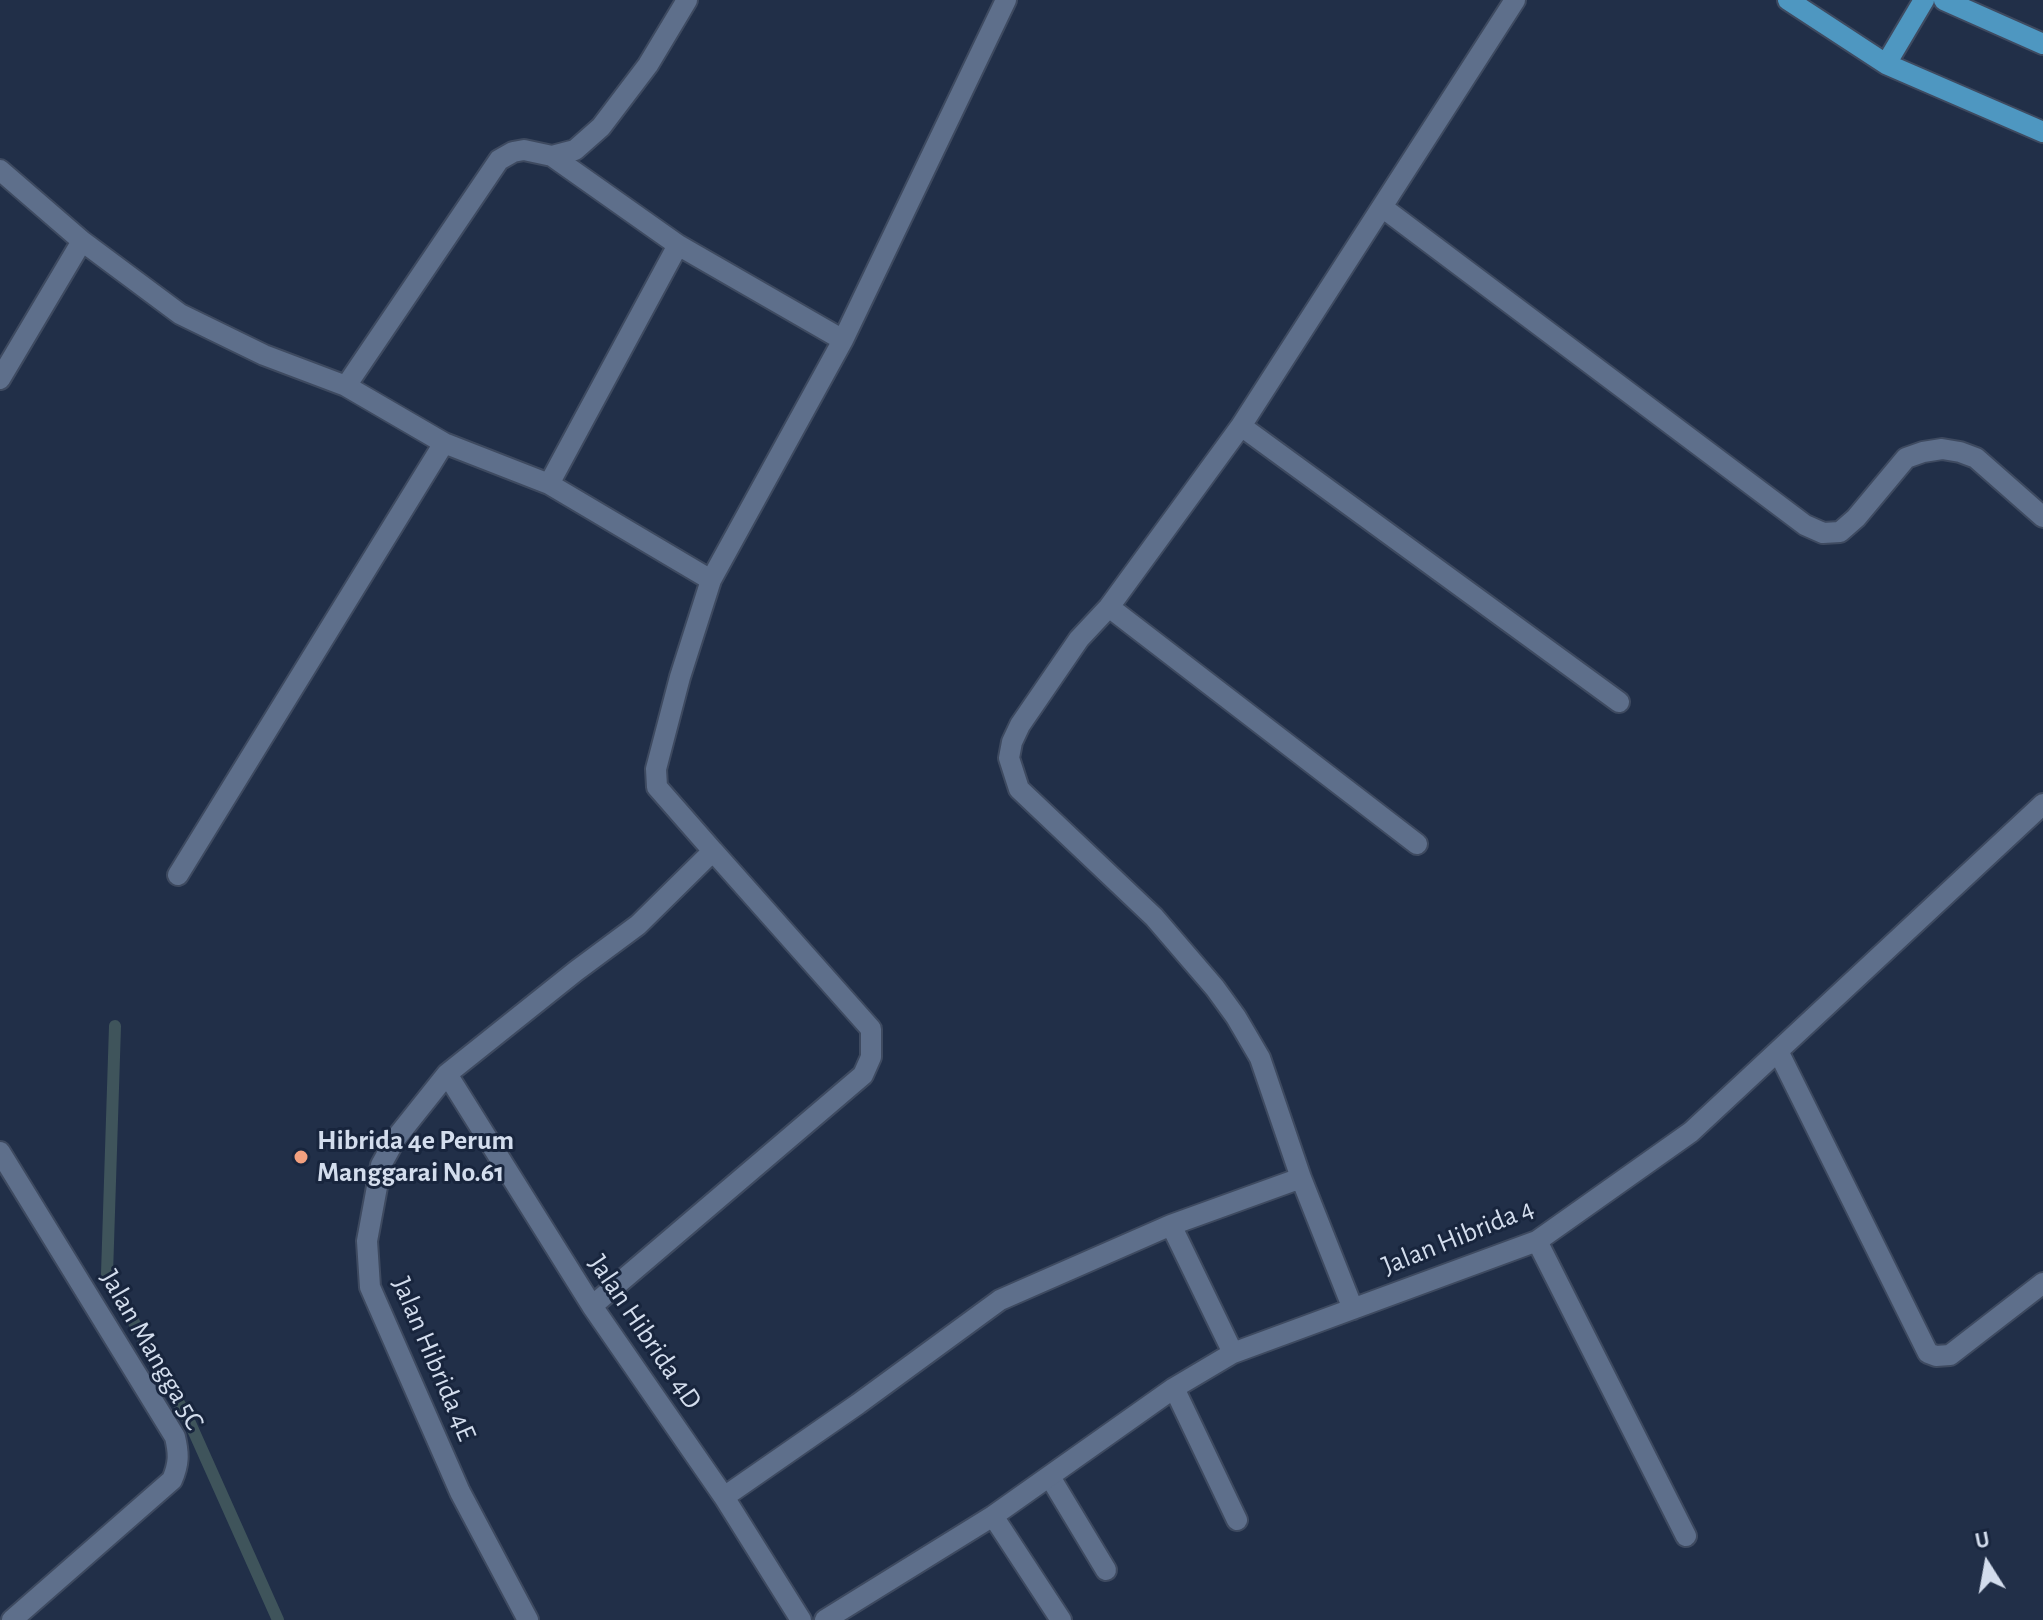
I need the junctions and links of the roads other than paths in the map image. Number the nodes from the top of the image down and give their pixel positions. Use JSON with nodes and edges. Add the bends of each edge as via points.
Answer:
{"nodes":[{"id":1,"x":687,"y":0,"type":"edge"},
{"id":2,"x":1006,"y":0,"type":"edge"},
{"id":3,"x":1515,"y":0,"type":"edge"},
{"id":4,"x":1788,"y":0,"type":"edge"},
{"id":5,"x":1924,"y":0,"type":"edge"},
{"id":6,"x":1944,"y":0,"type":"edge"},
{"id":7,"x":2043,"y":44,"type":"edge"},
{"id":8,"x":1886,"y":64,"type":"junction"},
{"id":9,"x":2043,"y":132,"type":"edge"},
{"id":10,"x":552,"y":156,"type":"junction"},
{"id":11,"x":0,"y":170,"type":"edge"},
{"id":12,"x":1382,"y":207,"type":"junction"},
{"id":13,"x":82,"y":241,"type":"junction"},
{"id":14,"x":678,"y":245,"type":"junction"},
{"id":15,"x":843,"y":340,"type":"junction"},
{"id":16,"x":0,"y":379,"type":"edge"},
{"id":17,"x":346,"y":386,"type":"junction"},
{"id":18,"x":1241,"y":426,"type":"junction"},
{"id":19,"x":444,"y":443,"type":"junction"},
{"id":20,"x":549,"y":484,"type":"junction"},
{"id":21,"x":2043,"y":517,"type":"edge"},
{"id":22,"x":711,"y":580,"type":"junction"},
{"id":23,"x":1109,"y":607,"type":"junction"},
{"id":24,"x":1619,"y":702,"type":"dead end"},
{"id":25,"x":2043,"y":804,"type":"edge"},
{"id":26,"x":1417,"y":844,"type":"dead end"},
{"id":27,"x":713,"y":851,"type":"junction"},
{"id":28,"x":178,"y":875,"type":"dead end"},
{"id":29,"x":1778,"y":1051,"type":"junction"},
{"id":30,"x":447,"y":1074,"type":"junction"},
{"id":31,"x":0,"y":1152,"type":"edge"},
{"id":32,"x":1301,"y":1178,"type":"junction"},
{"id":33,"x":1171,"y":1225,"type":"junction"},
{"id":34,"x":1537,"y":1241,"type":"junction"},
{"id":35,"x":2043,"y":1283,"type":"edge"},
{"id":36,"x":592,"y":1306,"type":"junction"},
{"id":37,"x":1353,"y":1309,"type":"junction"},
{"id":38,"x":1233,"y":1353,"type":"junction"},
{"id":39,"x":1174,"y":1388,"type":"junction"},
{"id":40,"x":1050,"y":1477,"type":"junction"},
{"id":41,"x":724,"y":1497,"type":"junction"},
{"id":42,"x":993,"y":1516,"type":"junction"},
{"id":43,"x":1237,"y":1520,"type":"dead end"},
{"id":44,"x":1686,"y":1536,"type":"dead end"},
{"id":45,"x":1106,"y":1570,"type":"dead end"},
{"id":46,"x":12,"y":1620,"type":"edge"},
{"id":47,"x":528,"y":1620,"type":"edge"},
{"id":48,"x":801,"y":1620,"type":"edge"},
{"id":49,"x":825,"y":1620,"type":"edge"},
{"id":50,"x":1061,"y":1620,"type":"edge"}],
"edges":[{"from":1,"to":10,"type":"street","via":[[648,65],[601,127],[575,150]]},
{"from":2,"to":15,"type":"street"},
{"from":3,"to":12,"type":"street"},
{"from":4,"to":8,"type":"main road"},
{"from":5,"to":8,"type":"main road"},
{"from":6,"to":7,"type":"main road"},
{"from":8,"to":9,"type":"main road"},
{"from":10,"to":14,"type":"street"},
{"from":10,"to":17,"type":"street","via":[[524,150],[499,160]]},
{"from":11,"to":13,"type":"street"},
{"from":12,"to":18,"type":"street"},
{"from":12,"to":21,"type":"street","via":[[1805,525],[1823,533],[1840,532],[1906,458],[1942,449],[1976,458]]},
{"from":13,"to":16,"type":"street"},
{"from":13,"to":17,"type":"street","via":[[180,314],[264,355]]},
{"from":14,"to":15,"type":"street"},
{"from":14,"to":20,"type":"street"},
{"from":15,"to":22,"type":"street"},
{"from":17,"to":19,"type":"street"},
{"from":18,"to":23,"type":"street"},
{"from":18,"to":24,"type":"street"},
{"from":19,"to":20,"type":"street"},
{"from":19,"to":28,"type":"street"},
{"from":20,"to":22,"type":"street"},
{"from":22,"to":27,"type":"street","via":[[656,769],[657,787]]},
{"from":23,"to":26,"type":"street"},
{"from":23,"to":32,"type":"street","via":[[1079,639],[1020,725],[1009,758],[1019,789],[1154,917],[1215,988],[1260,1058]]},
{"from":25,"to":29,"type":"street","name":"Jalan Hibrida 4"},
{"from":27,"to":30,"type":"street","name":"Jalan Hibrida 4E","via":[[638,925]]},
{"from":27,"to":36,"type":"street","via":[[871,1029],[871,1057],[863,1075]]},
{"from":29,"to":34,"type":"street","name":"Jalan Hibrida 4","via":[[1691,1132]]},
{"from":29,"to":35,"type":"street","via":[[1928,1353],[1950,1355]]},
{"from":30,"to":36,"type":"street","name":"Jalan Hibrida 4D"},
{"from":30,"to":47,"type":"street","name":"Jalan Hibrida 4E","via":[[381,1165],[367,1241],[370,1287],[460,1492]]},
{"from":31,"to":46,"type":"street","name":"Jalan Mangga 5C","via":[[175,1437],[179,1454],[167,1486]]},
{"from":32,"to":33,"type":"street"},
{"from":32,"to":37,"type":"street"},
{"from":33,"to":38,"type":"street"},
{"from":33,"to":41,"type":"street","via":[[1000,1300]]},
{"from":34,"to":37,"type":"street","name":"Jalan Hibrida 4"},
{"from":34,"to":44,"type":"street"},
{"from":36,"to":41,"type":"street","name":"Jalan Hibrida 4D"},
{"from":37,"to":38,"type":"street","name":"Jalan Hibrida 4"},
{"from":38,"to":39,"type":"street","name":"Jalan Hibrida 4"},
{"from":39,"to":40,"type":"street","name":"Jalan Hibrida 4"},
{"from":39,"to":43,"type":"street"},
{"from":40,"to":42,"type":"street","name":"Jalan Hibrida 4"},
{"from":40,"to":45,"type":"street"},
{"from":41,"to":48,"type":"street","name":"Jalan Hibrida 4D"},
{"from":42,"to":49,"type":"street","name":"Jalan Hibrida 4"},
{"from":42,"to":50,"type":"street"}]}
